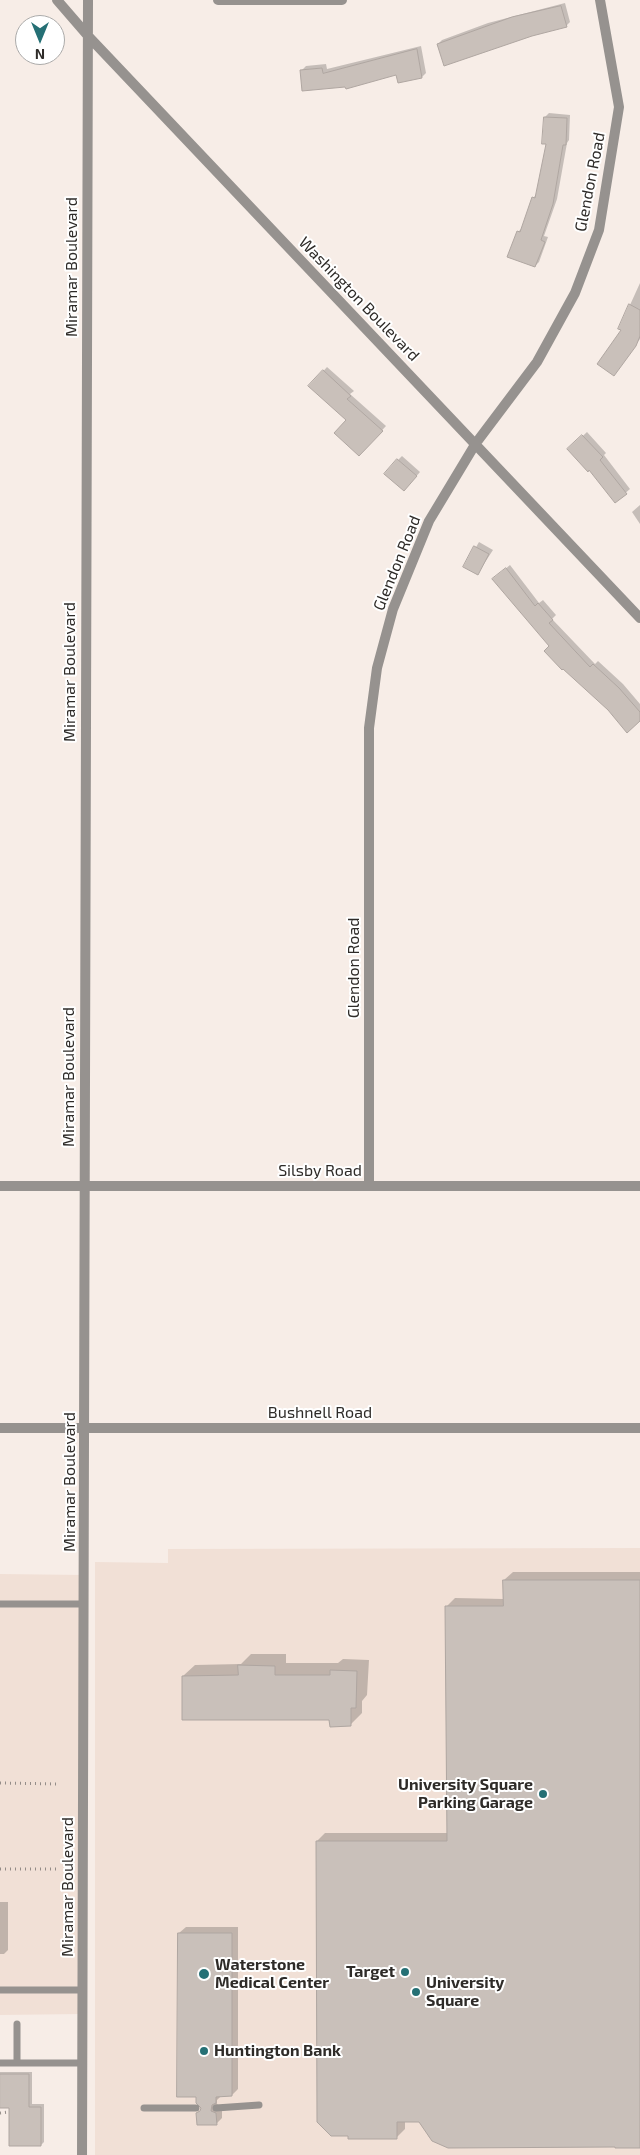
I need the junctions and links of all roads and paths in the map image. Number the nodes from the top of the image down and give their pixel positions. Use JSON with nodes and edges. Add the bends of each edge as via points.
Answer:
{"nodes":[{"id":1,"x":57,"y":0,"type":"edge"},
{"id":2,"x":88,"y":0,"type":"edge"},
{"id":3,"x":218,"y":0,"type":"edge"},
{"id":4,"x":342,"y":0,"type":"edge"},
{"id":5,"x":600,"y":0,"type":"edge"},
{"id":6,"x":89,"y":37,"type":"junction"},
{"id":7,"x":476,"y":443,"type":"junction"},
{"id":8,"x":640,"y":618,"type":"edge"},
{"id":9,"x":0,"y":1186,"type":"edge"},
{"id":10,"x":84,"y":1186,"type":"junction"},
{"id":11,"x":369,"y":1186,"type":"junction"},
{"id":12,"x":640,"y":1186,"type":"edge"},
{"id":13,"x":0,"y":1428,"type":"edge"},
{"id":14,"x":85,"y":1428,"type":"junction"},
{"id":15,"x":640,"y":1428,"type":"edge"},
{"id":16,"x":0,"y":1604,"type":"edge"},
{"id":17,"x":84,"y":1604,"type":"junction"},
{"id":18,"x":0,"y":1783,"type":"edge"},
{"id":19,"x":58,"y":1784,"type":"dead end"},
{"id":20,"x":0,"y":1869,"type":"edge"},
{"id":21,"x":58,"y":1869,"type":"dead end"},
{"id":22,"x":0,"y":1990,"type":"edge"},
{"id":23,"x":83,"y":1990,"type":"junction"},
{"id":24,"x":17,"y":2024,"type":"dead end"},
{"id":25,"x":0,"y":2063,"type":"edge"},
{"id":26,"x":17,"y":2063,"type":"junction"},
{"id":27,"x":82,"y":2063,"type":"junction"},
{"id":28,"x":259,"y":2106,"type":"dead end"},
{"id":29,"x":144,"y":2108,"type":"dead end"},
{"id":30,"x":196,"y":2108,"type":"dead end"},
{"id":31,"x":216,"y":2108,"type":"dead end"},
{"id":32,"x":8,"y":2112,"type":"dead end"},
{"id":33,"x":0,"y":2113,"type":"edge"},
{"id":34,"x":82,"y":2155,"type":"edge"}],
"edges":[{"from":1,"to":6,"type":"street","name":"Washington Boulevard"},
{"from":2,"to":6,"type":"street","name":"Miramar Boulevard"},
{"from":3,"to":4,"type":"street"},
{"from":5,"to":7,"type":"street","name":"Glendon Road","via":[[619,106],[598,230],[575,293],[537,362]]},
{"from":6,"to":7,"type":"street","name":"Washington Boulevard"},
{"from":6,"to":10,"type":"street","name":"Miramar Boulevard"},
{"from":7,"to":8,"type":"street","name":"Washington Boulevard"},
{"from":7,"to":11,"type":"street","name":"Glendon Road","via":[[429,521],[393,609],[377,668],[369,728]]},
{"from":9,"to":10,"type":"street","name":"Silsby Road"},
{"from":10,"to":11,"type":"street","name":"Silsby Road"},
{"from":10,"to":14,"type":"street","name":"Miramar Boulevard"},
{"from":11,"to":12,"type":"street","name":"Silsby Road"},
{"from":13,"to":14,"type":"street","name":"Bushnell Road"},
{"from":14,"to":15,"type":"street","name":"Bushnell Road"},
{"from":14,"to":17,"type":"street","name":"Miramar Boulevard"},
{"from":16,"to":17,"type":"lane"},
{"from":17,"to":23,"type":"street","name":"Miramar Boulevard"},
{"from":18,"to":19,"type":"path"},
{"from":20,"to":21,"type":"path"},
{"from":22,"to":23,"type":"lane"},
{"from":23,"to":27,"type":"street","name":"Miramar Boulevard"},
{"from":24,"to":26,"type":"lane"},
{"from":25,"to":26,"type":"lane"},
{"from":26,"to":27,"type":"lane"},
{"from":27,"to":34,"type":"street","name":"Miramar Boulevard"},
{"from":28,"to":31,"type":"lane"},
{"from":29,"to":30,"type":"lane"},
{"from":32,"to":33,"type":"path"}]}
